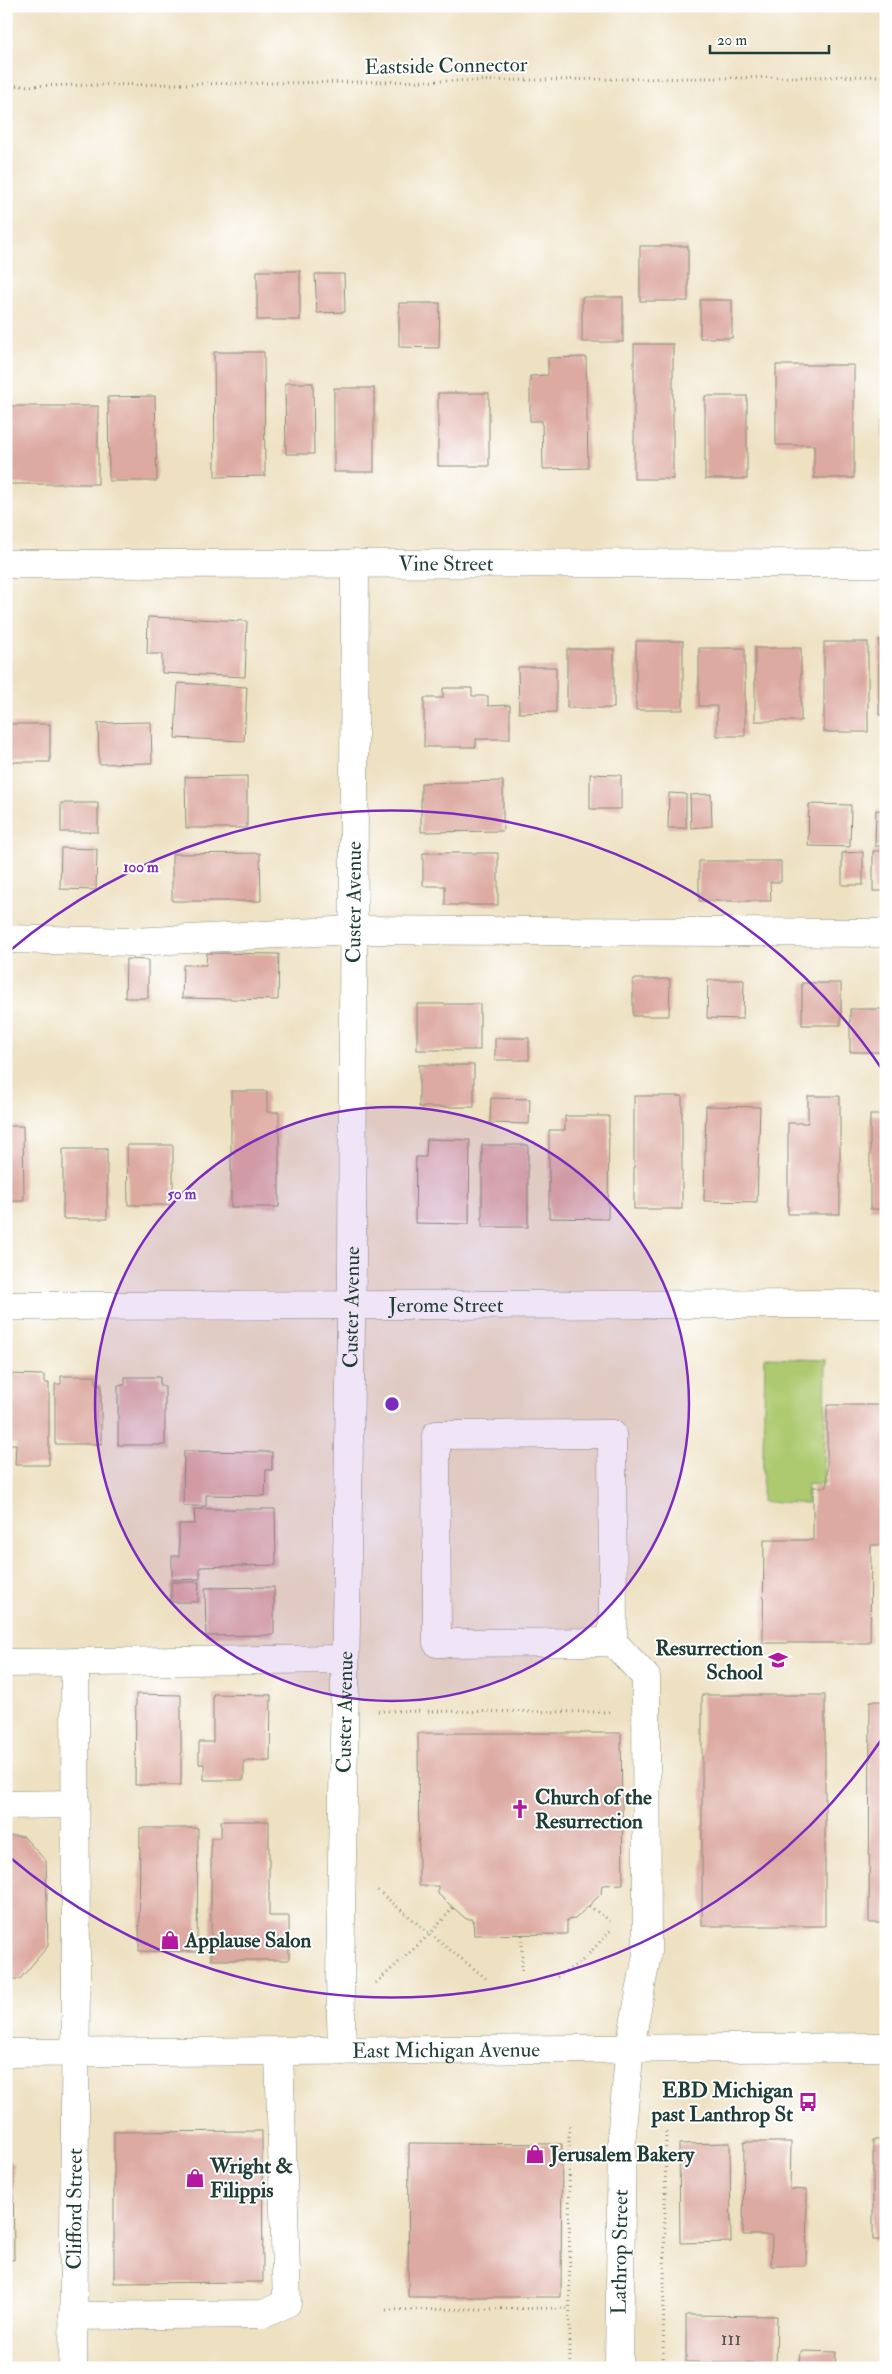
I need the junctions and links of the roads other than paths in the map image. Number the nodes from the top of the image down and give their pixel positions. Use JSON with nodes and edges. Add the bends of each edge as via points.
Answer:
{"nodes":[{"id":1,"x":355,"y":563,"type":"junction"},
{"id":2,"x":886,"y":563,"type":"edge"},
{"id":3,"x":6,"y":564,"type":"edge"},
{"id":4,"x":353,"y":930,"type":"junction"},
{"id":5,"x":886,"y":933,"type":"edge"},
{"id":6,"x":6,"y":938,"type":"edge"},
{"id":7,"x":886,"y":1304,"type":"edge"},
{"id":8,"x":6,"y":1306,"type":"edge"},
{"id":9,"x":351,"y":1307,"type":"junction"},
{"id":10,"x":613,"y":1642,"type":"junction"},
{"id":11,"x":345,"y":1659,"type":"junction"},
{"id":12,"x":75,"y":1662,"type":"junction"},
{"id":13,"x":6,"y":1663,"type":"edge"},
{"id":14,"x":76,"y":1804,"type":"junction"},
{"id":15,"x":6,"y":1805,"type":"edge"},
{"id":16,"x":630,"y":2047,"type":"junction"},
{"id":17,"x":886,"y":2047,"type":"edge"},
{"id":18,"x":342,"y":2051,"type":"junction"},
{"id":19,"x":75,"y":2052,"type":"junction"},
{"id":20,"x":279,"y":2052,"type":"junction"},
{"id":21,"x":6,"y":2053,"type":"edge"},
{"id":22,"x":73,"y":2316,"type":"junction"},
{"id":23,"x":73,"y":2368,"type":"edge"},
{"id":24,"x":619,"y":2368,"type":"edge"}],
"edges":[{"from":1,"to":2,"type":"street","name":"Vine Street"},
{"from":1,"to":3,"type":"street","name":"Vine Street"},
{"from":1,"to":4,"type":"street","name":"Custer Avenue"},
{"from":4,"to":5,"type":"street"},
{"from":4,"to":6,"type":"street","via":[[134,942]]},
{"from":4,"to":9,"type":"street","name":"Custer Avenue"},
{"from":7,"to":9,"type":"street","name":"Jerome Street"},
{"from":8,"to":9,"type":"street","name":"Jerome Street"},
{"from":9,"to":11,"type":"street","name":"Custer Avenue"},
{"from":10,"to":10,"type":"street","via":[[612,1434],[436,1436],[437,1643]]},
{"from":10,"to":16,"type":"street","name":"Lathrop Street","via":[[646,1677],[647,1954]]},
{"from":11,"to":12,"type":"street"},
{"from":11,"to":18,"type":"street","name":"Custer Avenue","via":[[340,1977]]},
{"from":12,"to":13,"type":"street"},
{"from":12,"to":14,"type":"street","name":"Clifford Street"},
{"from":14,"to":15,"type":"street"},
{"from":14,"to":19,"type":"street","name":"Clifford Street"},
{"from":16,"to":17,"type":"street","name":"East Michigan Avenue"},
{"from":16,"to":18,"type":"street","name":"East Michigan Avenue"},
{"from":16,"to":24,"type":"street","name":"Lathrop Street","via":[[622,2128]]},
{"from":18,"to":20,"type":"street","name":"East Michigan Avenue"},
{"from":19,"to":20,"type":"street","name":"East Michigan Avenue"},
{"from":19,"to":21,"type":"street","name":"East Michigan Avenue"},
{"from":19,"to":22,"type":"street","name":"Clifford Street"},
{"from":20,"to":22,"type":"street","via":[[287,2303],[264,2314]]},
{"from":22,"to":23,"type":"street","name":"Clifford Street"}]}
